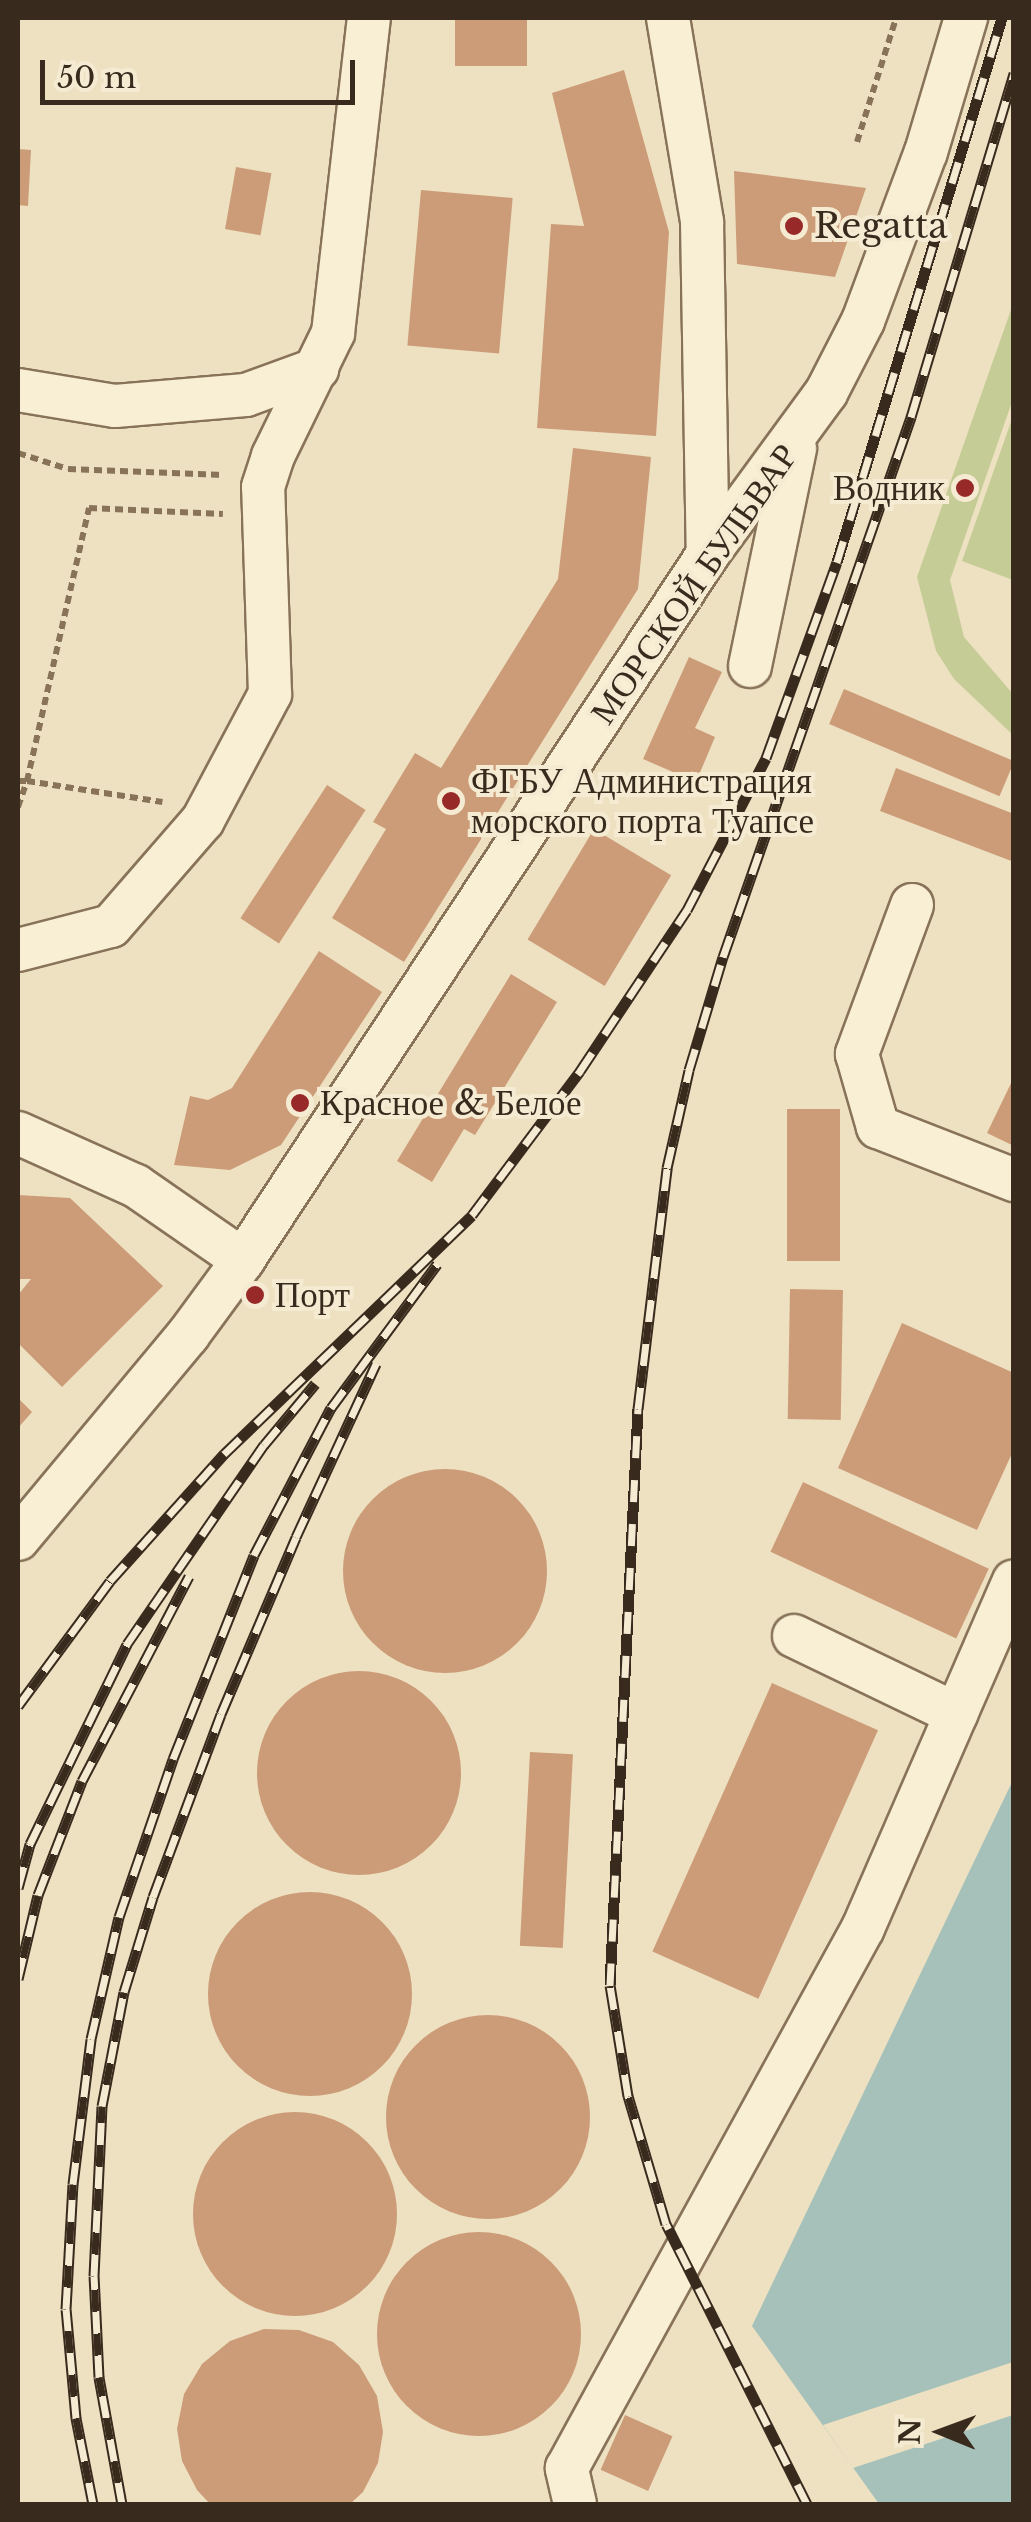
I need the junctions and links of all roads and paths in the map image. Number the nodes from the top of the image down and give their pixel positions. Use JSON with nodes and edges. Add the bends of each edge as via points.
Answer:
{"nodes":[{"id":1,"x":369,"y":18,"type":"edge"},
{"id":2,"x":668,"y":18,"type":"edge"},
{"id":3,"x":896,"y":18,"type":"edge"},
{"id":4,"x":966,"y":18,"type":"edge"},
{"id":5,"x":856,"y":142,"type":"dead end"},
{"id":6,"x":325,"y":351,"type":"junction"},
{"id":7,"x":18,"y":390,"type":"edge"},
{"id":8,"x":798,"y":434,"type":"junction"},
{"id":9,"x":18,"y":454,"type":"edge"},
{"id":10,"x":273,"y":456,"type":"junction"},
{"id":11,"x":264,"y":513,"type":"junction"},
{"id":12,"x":708,"y":554,"type":"junction"},
{"id":13,"x":750,"y":666,"type":"dead end"},
{"id":14,"x":22,"y":781,"type":"edge"},
{"id":15,"x":18,"y":806,"type":"edge"},
{"id":16,"x":208,"y":810,"type":"junction"},
{"id":17,"x":912,"y":905,"type":"dead end"},
{"id":18,"x":18,"y":950,"type":"edge"},
{"id":19,"x":18,"y":1132,"type":"edge"},
{"id":20,"x":1014,"y":1180,"type":"edge"},
{"id":21,"x":243,"y":1260,"type":"junction"},
{"id":22,"x":18,"y":1538,"type":"edge"},
{"id":23,"x":1014,"y":1581,"type":"edge"},
{"id":24,"x":794,"y":1636,"type":"dead end"},
{"id":25,"x":956,"y":1714,"type":"junction"},
{"id":26,"x":575,"y":2504,"type":"edge"}],
"edges":[{"from":1,"to":6,"type":"street"},
{"from":2,"to":12,"type":"street","via":[[702,222]]},
{"from":3,"to":5,"type":"path"},
{"from":4,"to":8,"type":"street","name":"МОРСКОЙ БУЛЬВАР","via":[[926,152],[863,321]]},
{"from":6,"to":7,"type":"street","via":[[246,395],[115,406]]},
{"from":6,"to":10,"type":"street"},
{"from":8,"to":12,"type":"street","name":"МОРСКОЙ БУЛЬВАР"},
{"from":8,"to":13,"type":"street"},
{"from":9,"to":10,"type":"path","via":[[68,469],[228,476]]},
{"from":10,"to":11,"type":"street","via":[[263,487]]},
{"from":11,"to":14,"type":"path","via":[[89,508]]},
{"from":11,"to":16,"type":"street","via":[[270,694]]},
{"from":12,"to":21,"type":"street","name":"МОРСКОЙ БУЛЬВАР"},
{"from":14,"to":15,"type":"path"},
{"from":14,"to":16,"type":"path"},
{"from":16,"to":18,"type":"street","via":[[112,926]]},
{"from":17,"to":20,"type":"street","via":[[857,1054],[878,1127]]},
{"from":19,"to":21,"type":"street","via":[[136,1186]]},
{"from":21,"to":22,"type":"street","name":"МОРСКОЙ БУЛЬВАР"},
{"from":23,"to":25,"type":"street"},
{"from":24,"to":25,"type":"street"},
{"from":25,"to":26,"type":"street","via":[[863,1928],[566,2468]]}]}
